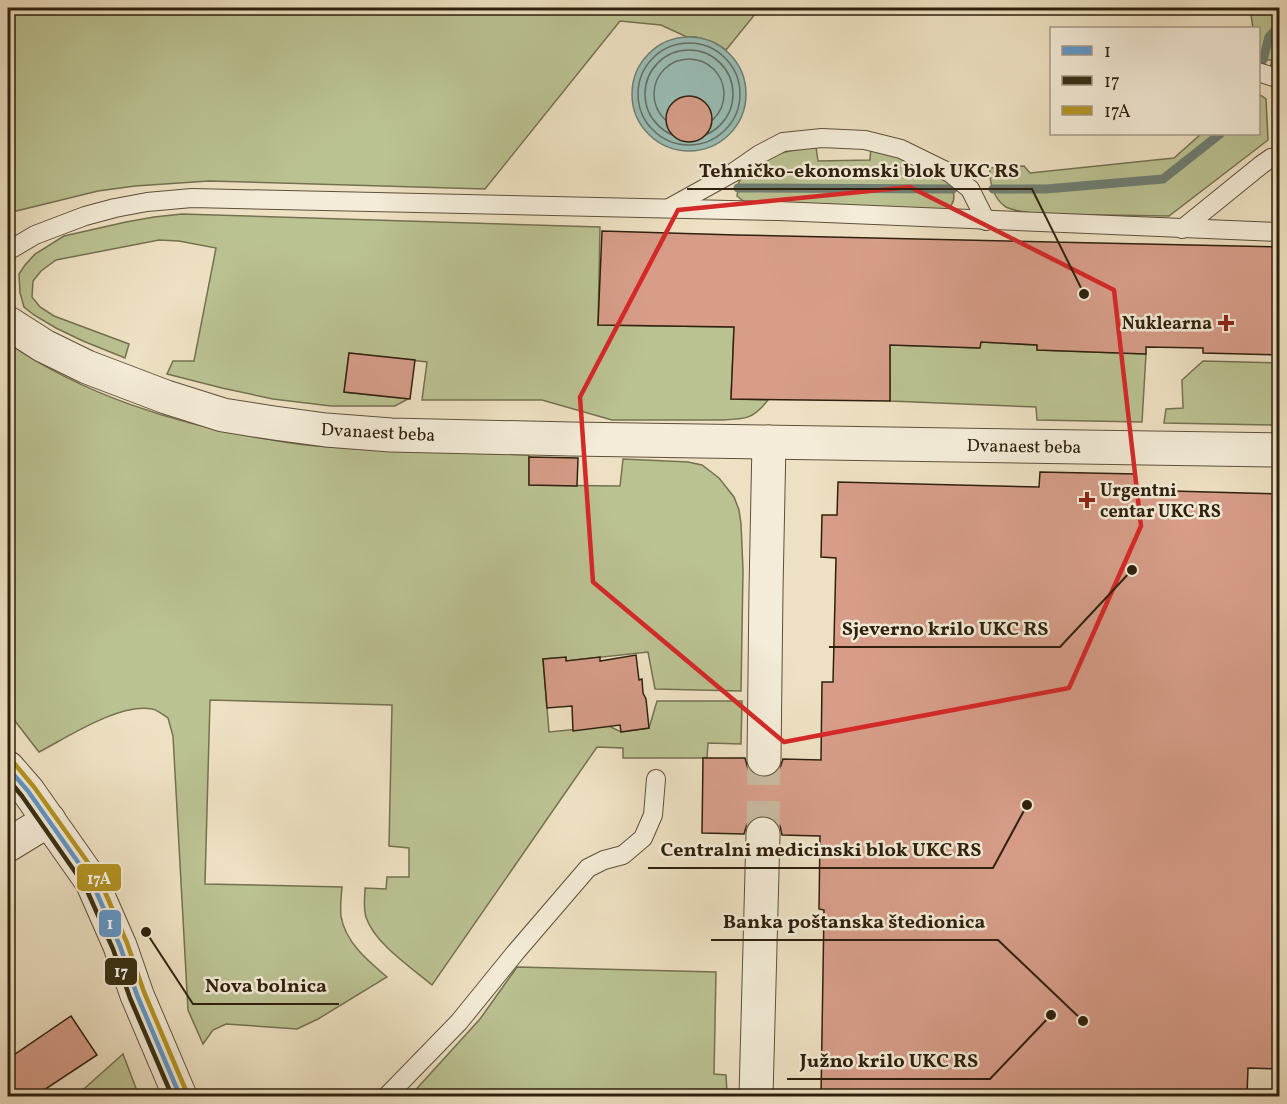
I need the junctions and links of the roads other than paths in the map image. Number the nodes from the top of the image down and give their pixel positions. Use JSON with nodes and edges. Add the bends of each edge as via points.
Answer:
{"nodes":[{"id":1,"x":1260,"y":73,"type":"edge"},
{"id":2,"x":1280,"y":79,"type":"edge"},
{"id":3,"x":1280,"y":157,"type":"edge"},
{"id":4,"x":666,"y":210,"type":"junction"},
{"id":5,"x":986,"y":221,"type":"junction"},
{"id":6,"x":1182,"y":229,"type":"junction"},
{"id":7,"x":1280,"y":232,"type":"edge"},
{"id":8,"x":8,"y":251,"type":"edge"},
{"id":9,"x":8,"y":323,"type":"edge"},
{"id":10,"x":769,"y":442,"type":"junction"},
{"id":11,"x":1280,"y":450,"type":"edge"},
{"id":12,"x":764,"y":759,"type":"tunnel mouth"},
{"id":13,"x":8,"y":768,"type":"edge"},
{"id":14,"x":656,"y":779,"type":"dead end"},
{"id":15,"x":49,"y":820,"type":"junction"},
{"id":16,"x":763,"y":834,"type":"tunnel mouth"},
{"id":17,"x":8,"y":845,"type":"edge"},
{"id":18,"x":180,"y":1096,"type":"edge"},
{"id":19,"x":387,"y":1096,"type":"edge"},
{"id":20,"x":756,"y":1096,"type":"edge"}],
"edges":[{"from":1,"to":2,"type":"lane"},
{"from":3,"to":6,"type":"lane","via":[[1261,165]]},
{"from":4,"to":5,"type":"lane"},
{"from":4,"to":5,"type":"lane","via":[[783,142],[822,138],[865,140],[901,149],[950,173],[970,189]]},
{"from":4,"to":8,"type":"lane","via":[[192,198],[147,202],[85,216],[35,235]]},
{"from":5,"to":6,"type":"lane"},
{"from":6,"to":7,"type":"lane"},
{"from":9,"to":10,"type":"street","name":"Dvanaest beba","via":[[87,367],[166,397],[223,415],[274,423],[391,435]]},
{"from":10,"to":11,"type":"street","name":"Dvanaest beba"},
{"from":10,"to":12,"type":"street"},
{"from":13,"to":15,"type":"street"},
{"from":14,"to":19,"type":"lane","via":[[653,814],[643,838],[623,855],[588,868],[459,1022]]},
{"from":15,"to":17,"type":"street"},
{"from":15,"to":18,"type":"street","via":[[92,882]]},
{"from":16,"to":20,"type":"street"}]}
